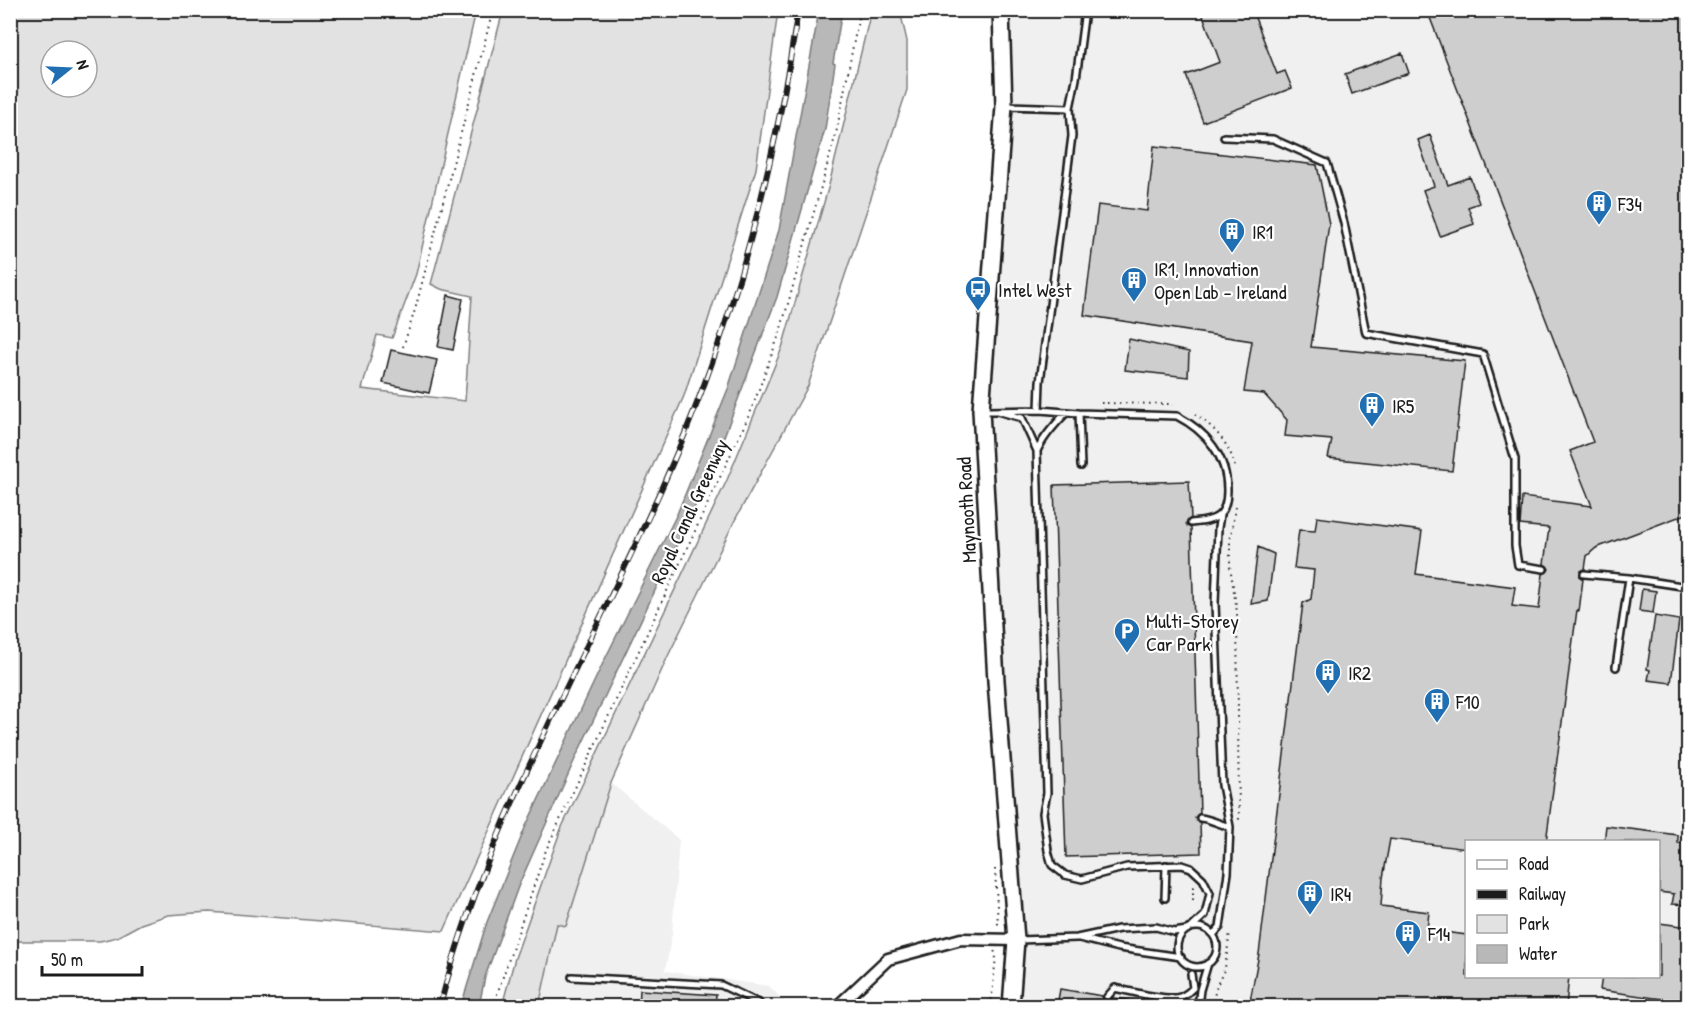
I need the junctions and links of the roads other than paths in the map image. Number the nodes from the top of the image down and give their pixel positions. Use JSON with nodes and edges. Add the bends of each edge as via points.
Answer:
{"nodes":[{"id":1,"x":1001,"y":10,"type":"edge"},
{"id":2,"x":1085,"y":10,"type":"edge"},
{"id":3,"x":1004,"y":106,"type":"junction"},
{"id":4,"x":1070,"y":108,"type":"junction"},
{"id":5,"x":1224,"y":137,"type":"dead end"},
{"id":6,"x":1039,"y":410,"type":"junction"},
{"id":7,"x":989,"y":411,"type":"dead end"},
{"id":8,"x":997,"y":411,"type":"junction"},
{"id":9,"x":1067,"y":412,"type":"junction"},
{"id":10,"x":1079,"y":413,"type":"junction"},
{"id":11,"x":1037,"y":451,"type":"junction"},
{"id":12,"x":1081,"y":466,"type":"dead end"},
{"id":13,"x":1220,"y":515,"type":"junction"},
{"id":14,"x":1191,"y":524,"type":"dead end"},
{"id":15,"x":1544,"y":569,"type":"dead end"},
{"id":16,"x":1584,"y":574,"type":"dead end"},
{"id":17,"x":1629,"y":578,"type":"junction"},
{"id":18,"x":1689,"y":587,"type":"edge"},
{"id":19,"x":1616,"y":667,"type":"dead end"},
{"id":20,"x":1200,"y":818,"type":"dead end"},
{"id":21,"x":1230,"y":827,"type":"junction"},
{"id":22,"x":1166,"y":865,"type":"junction"},
{"id":23,"x":1165,"y":898,"type":"dead end"},
{"id":24,"x":1189,"y":929,"type":"junction"},
{"id":25,"x":1213,"y":935,"type":"junction"},
{"id":26,"x":1077,"y":938,"type":"junction"},
{"id":27,"x":1016,"y":940,"type":"junction"},
{"id":28,"x":1183,"y":960,"type":"junction"},
{"id":29,"x":1208,"y":963,"type":"junction"},
{"id":30,"x":1191,"y":974,"type":"junction"},
{"id":31,"x":572,"y":977,"type":"dead end"},
{"id":32,"x":1200,"y":990,"type":"junction"},
{"id":33,"x":1107,"y":997,"type":"dead end"},
{"id":34,"x":761,"y":1006,"type":"edge"},
{"id":35,"x":838,"y":1006,"type":"edge"},
{"id":36,"x":1011,"y":1006,"type":"edge"},
{"id":37,"x":1198,"y":1006,"type":"edge"}],
"edges":[{"from":1,"to":3,"type":"main road","name":"Maynooth Road"},
{"from":2,"to":4,"type":"lane"},
{"from":3,"to":4,"type":"lane"},
{"from":3,"to":27,"type":"main road","name":"Maynooth Road","via":[[981,410]]},
{"from":4,"to":6,"type":"lane","via":[[1072,136]]},
{"from":5,"to":15,"type":"lane","via":[[1273,140],[1326,163],[1344,223],[1366,333],[1483,354],[1515,459],[1518,565]]},
{"from":6,"to":8,"type":"lane"},
{"from":6,"to":9,"type":"lane"},
{"from":7,"to":8,"type":"lane"},
{"from":8,"to":11,"type":"lane","via":[[1022,418]]},
{"from":9,"to":10,"type":"lane"},
{"from":9,"to":11,"type":"lane"},
{"from":10,"to":12,"type":"lane"},
{"from":10,"to":13,"type":"lane","via":[[1177,416],[1191,423],[1220,455],[1227,483],[1227,502]]},
{"from":11,"to":22,"type":"lane","via":[[1047,794],[1043,813],[1052,865],[1065,875],[1082,879],[1127,867]]},
{"from":13,"to":14,"type":"lane"},
{"from":13,"to":21,"type":"lane","via":[[1215,603],[1222,785]]},
{"from":16,"to":17,"type":"lane"},
{"from":17,"to":18,"type":"lane"},
{"from":17,"to":19,"type":"lane"},
{"from":20,"to":21,"type":"lane"},
{"from":21,"to":25,"type":"lane","via":[[1220,927]]},
{"from":22,"to":23,"type":"lane"},
{"from":22,"to":24,"type":"lane","via":[[1191,868],[1210,893],[1205,915]]},
{"from":24,"to":25,"type":"lane","via":[[1204,928]]},
{"from":24,"to":26,"type":"lane","via":[[1119,929]]},
{"from":24,"to":28,"type":"lane","via":[[1178,945]]},
{"from":25,"to":29,"type":"lane","via":[[1217,947]]},
{"from":26,"to":27,"type":"lane"},
{"from":26,"to":28,"type":"lane"},
{"from":27,"to":35,"type":"street","via":[[962,939],[888,959]]},
{"from":27,"to":36,"type":"main road","name":"Maynooth Road"},
{"from":28,"to":29,"type":"lane","via":[[1197,966]]},
{"from":28,"to":30,"type":"lane"},
{"from":29,"to":32,"type":"lane"},
{"from":30,"to":32,"type":"lane"},
{"from":30,"to":33,"type":"lane","via":[[1193,988],[1176,1001],[1115,988]]},
{"from":31,"to":34,"type":"lane","via":[[721,985]]},
{"from":32,"to":37,"type":"lane"}]}
